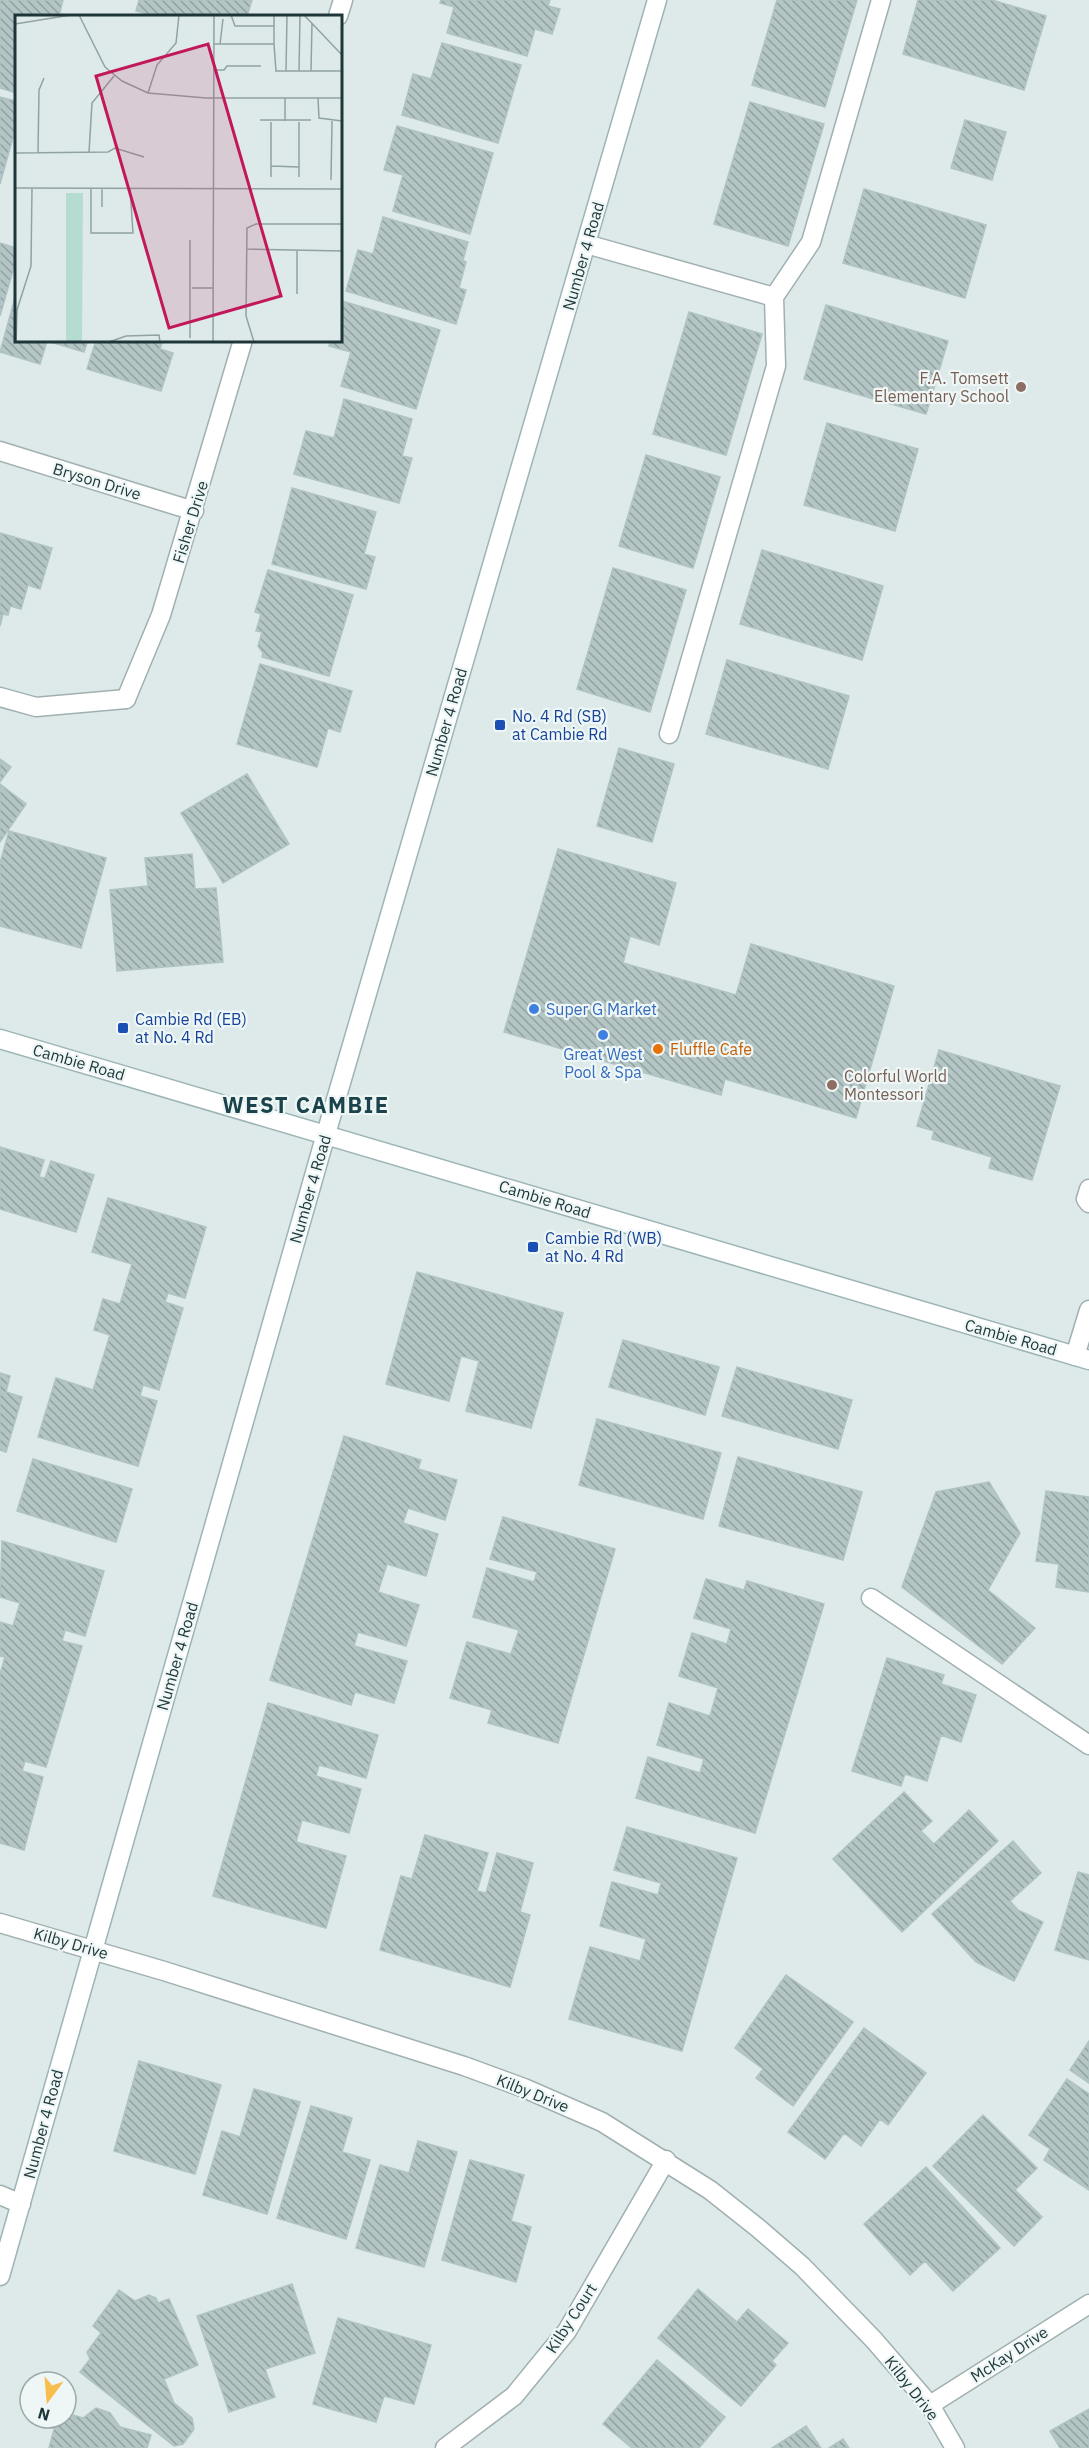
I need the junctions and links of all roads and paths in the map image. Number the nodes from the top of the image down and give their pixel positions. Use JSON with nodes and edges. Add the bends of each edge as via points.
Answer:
{"nodes":[{"id":1,"x":343,"y":0,"type":"edge"},
{"id":2,"x":657,"y":0,"type":"edge"},
{"id":3,"x":882,"y":0,"type":"edge"},
{"id":4,"x":338,"y":15,"type":"edge"},
{"id":5,"x":586,"y":244,"type":"junction"},
{"id":6,"x":774,"y":297,"type":"junction"},
{"id":7,"x":242,"y":342,"type":"edge"},
{"id":8,"x":0,"y":451,"type":"edge"},
{"id":9,"x":194,"y":511,"type":"junction"},
{"id":10,"x":0,"y":697,"type":"edge"},
{"id":11,"x":669,"y":734,"type":"dead end"},
{"id":12,"x":0,"y":1039,"type":"edge"},
{"id":13,"x":326,"y":1134,"type":"junction"},
{"id":14,"x":1089,"y":1189,"type":"edge"},
{"id":15,"x":1089,"y":1203,"type":"edge"},
{"id":16,"x":1089,"y":1310,"type":"edge"},
{"id":17,"x":1082,"y":1358,"type":"edge"},
{"id":18,"x":871,"y":1598,"type":"dead end"},
{"id":19,"x":1089,"y":1745,"type":"edge"},
{"id":20,"x":0,"y":1923,"type":"edge"},
{"id":21,"x":93,"y":1949,"type":"junction"},
{"id":22,"x":666,"y":2160,"type":"junction"},
{"id":23,"x":0,"y":2195,"type":"edge"},
{"id":24,"x":21,"y":2204,"type":"junction"},
{"id":25,"x":0,"y":2276,"type":"edge"},
{"id":26,"x":1089,"y":2304,"type":"edge"},
{"id":27,"x":930,"y":2405,"type":"junction"},
{"id":28,"x":445,"y":2448,"type":"edge"},
{"id":29,"x":955,"y":2448,"type":"edge"}],
"edges":[{"from":1,"to":4,"type":"main road"},
{"from":2,"to":5,"type":"main road","name":"Number 4 Road"},
{"from":3,"to":6,"type":"main road","via":[[811,242]]},
{"from":5,"to":6,"type":"main road"},
{"from":5,"to":13,"type":"main road","name":"Number 4 Road"},
{"from":6,"to":11,"type":"main road","via":[[776,366]]},
{"from":7,"to":9,"type":"main road","name":"Fisher Drive"},
{"from":8,"to":9,"type":"main road","name":"Bryson Drive"},
{"from":9,"to":10,"type":"main road","name":"Fisher Drive","via":[[160,615],[126,699],[36,707]]},
{"from":12,"to":13,"type":"main road","name":"Cambie Road"},
{"from":13,"to":17,"type":"main road","name":"Cambie Road"},
{"from":13,"to":21,"type":"main road","name":"Number 4 Road"},
{"from":14,"to":15,"type":"main road"},
{"from":16,"to":17,"type":"main road"},
{"from":18,"to":19,"type":"main road"},
{"from":20,"to":21,"type":"main road","name":"Kilby Drive"},
{"from":21,"to":22,"type":"main road","name":"Kilby Drive","via":[[524,2088],[602,2122]]},
{"from":21,"to":24,"type":"main road","name":"Number 4 Road"},
{"from":22,"to":27,"type":"main road","name":"Kilby Drive","via":[[711,2190],[802,2266]]},
{"from":22,"to":28,"type":"main road","name":"Kilby Court","via":[[567,2331],[514,2396]]},
{"from":23,"to":24,"type":"main road"},
{"from":24,"to":25,"type":"main road","name":"Number 4 Road"},
{"from":26,"to":27,"type":"main road","name":"McKay Drive"},
{"from":27,"to":29,"type":"main road","name":"Kilby Drive"}]}
